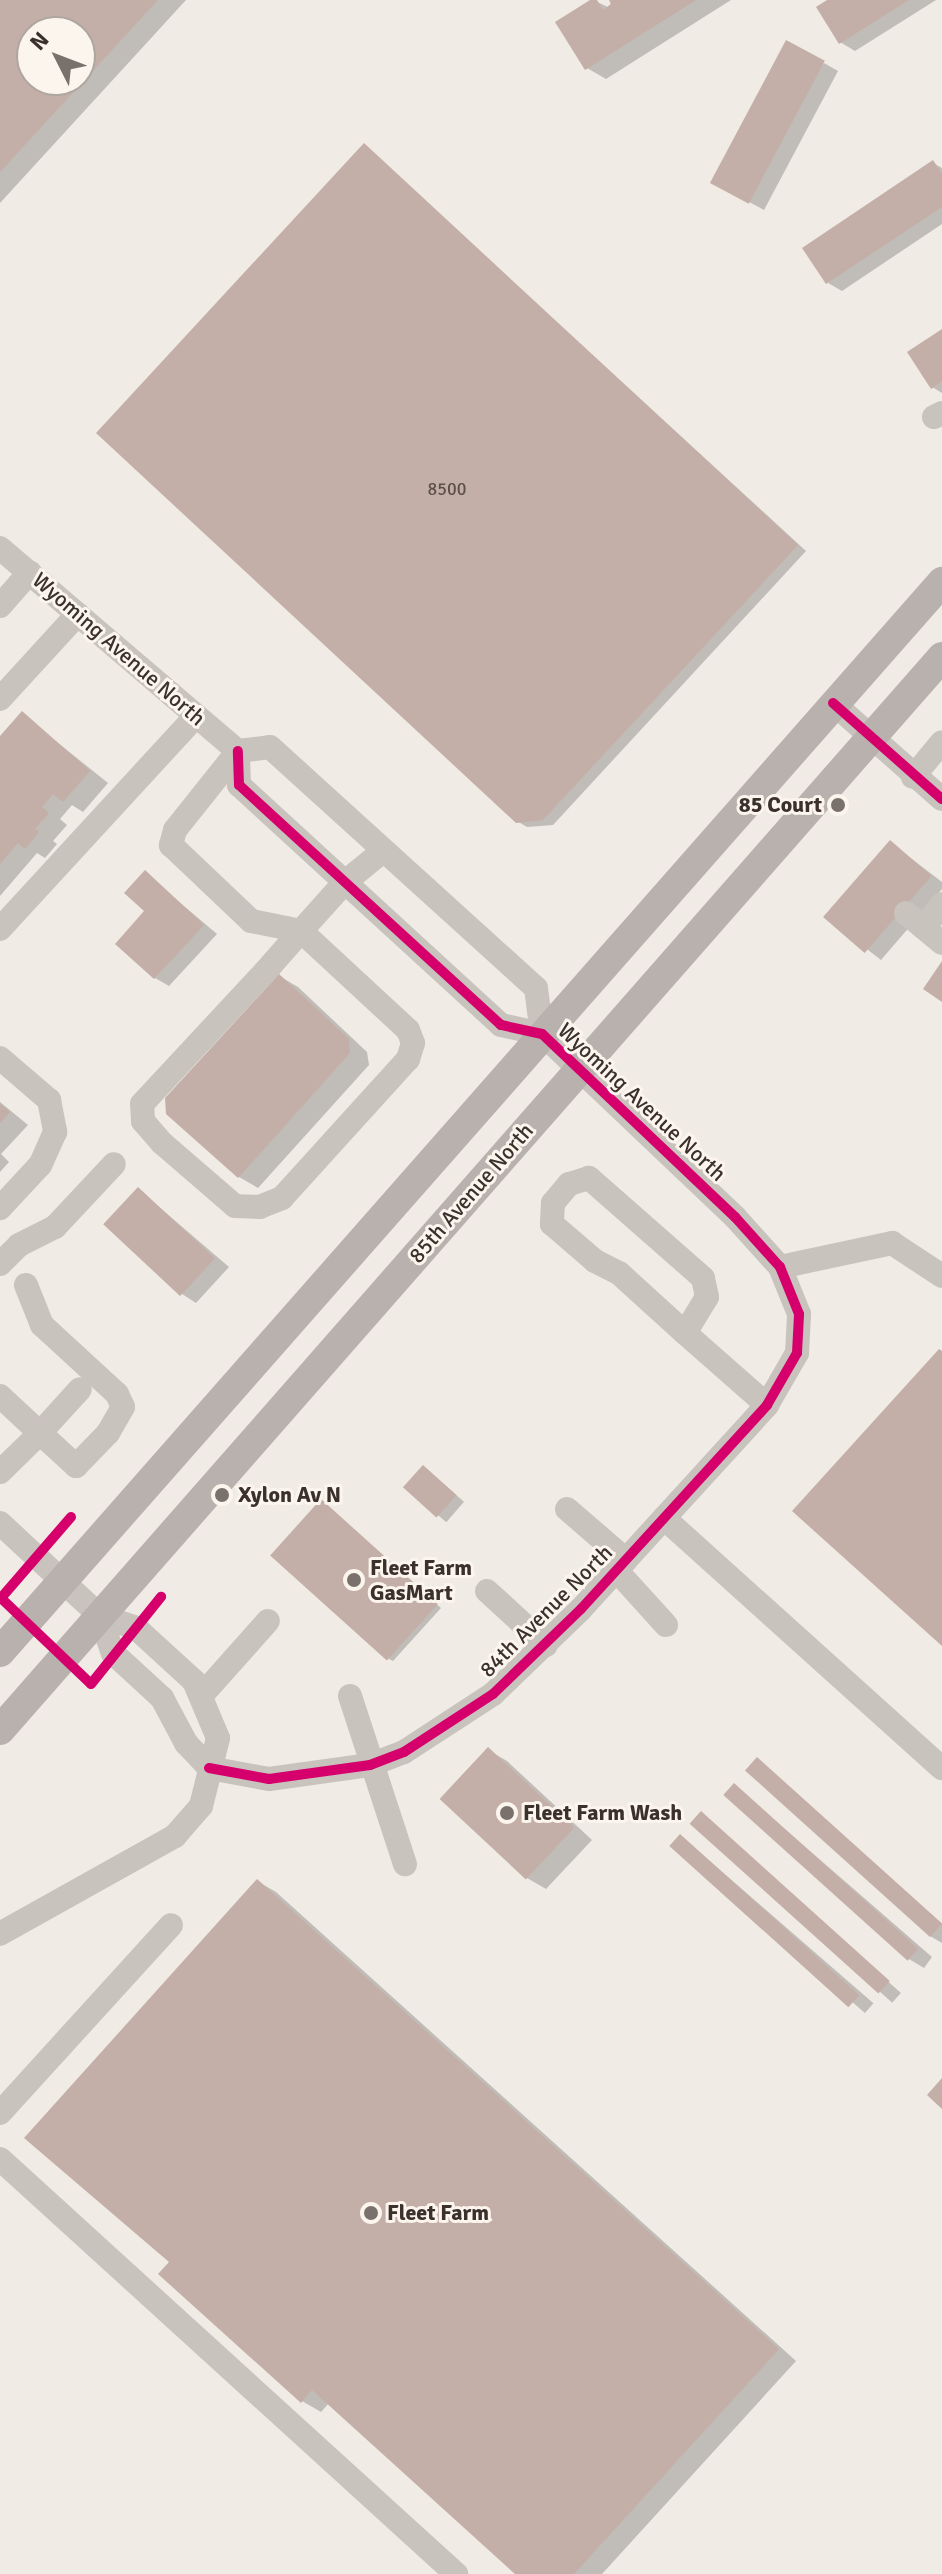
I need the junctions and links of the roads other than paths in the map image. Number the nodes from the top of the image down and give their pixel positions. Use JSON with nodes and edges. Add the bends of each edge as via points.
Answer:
{"nodes":[{"id":1,"x":0,"y":548,"type":"edge"},
{"id":2,"x":30,"y":572,"type":"junction"},
{"id":3,"x":942,"y":582,"type":"edge"},
{"id":4,"x":0,"y":606,"type":"edge"},
{"id":5,"x":78,"y":614,"type":"junction"},
{"id":6,"x":942,"y":657,"type":"edge"},
{"id":7,"x":0,"y":699,"type":"edge"},
{"id":8,"x":833,"y":703,"type":"junction"},
{"id":9,"x":196,"y":716,"type":"junction"},
{"id":10,"x":871,"y":739,"type":"junction"},
{"id":11,"x":942,"y":742,"type":"edge"},
{"id":12,"x":238,"y":751,"type":"junction"},
{"id":13,"x":913,"y":777,"type":"junction"},
{"id":14,"x":942,"y":799,"type":"edge"},
{"id":15,"x":383,"y":851,"type":"junction"},
{"id":16,"x":345,"y":882,"type":"junction"},
{"id":17,"x":942,"y":904,"type":"edge"},
{"id":18,"x":924,"y":928,"type":"edge"},
{"id":19,"x":0,"y":929,"type":"edge"},
{"id":20,"x":301,"y":931,"type":"junction"},
{"id":21,"x":542,"y":1034,"type":"junction"},
{"id":22,"x":0,"y":1058,"type":"edge"},
{"id":23,"x":578,"y":1071,"type":"junction"},
{"id":24,"x":114,"y":1164,"type":"dead end"},
{"id":25,"x":0,"y":1208,"type":"edge"},
{"id":26,"x":0,"y":1264,"type":"edge"},
{"id":27,"x":780,"y":1267,"type":"junction"},
{"id":28,"x":942,"y":1276,"type":"edge"},
{"id":29,"x":26,"y":1285,"type":"dead end"},
{"id":30,"x":799,"y":1314,"type":"joint"},
{"id":31,"x":685,"y":1333,"type":"junction"},
{"id":32,"x":80,"y":1389,"type":"dead end"},
{"id":33,"x":0,"y":1396,"type":"edge"},
{"id":34,"x":767,"y":1405,"type":"junction"},
{"id":35,"x":40,"y":1433,"type":"junction"},
{"id":36,"x":0,"y":1472,"type":"edge"},
{"id":37,"x":567,"y":1509,"type":"dead end"},
{"id":38,"x":664,"y":1518,"type":"junction"},
{"id":39,"x":0,"y":1523,"type":"edge"},
{"id":40,"x":622,"y":1565,"type":"junction"},
{"id":41,"x":63,"y":1581,"type":"junction"},
{"id":42,"x":487,"y":1591,"type":"dead end"},
{"id":43,"x":100,"y":1616,"type":"junction"},
{"id":44,"x":268,"y":1621,"type":"dead end"},
{"id":45,"x":666,"y":1625,"type":"dead end"},
{"id":46,"x":546,"y":1645,"type":"junction"},
{"id":47,"x":0,"y":1652,"type":"edge"},
{"id":48,"x":202,"y":1695,"type":"junction"},
{"id":49,"x":350,"y":1696,"type":"dead end"},
{"id":50,"x":0,"y":1730,"type":"edge"},
{"id":51,"x":370,"y":1765,"type":"junction"},
{"id":52,"x":209,"y":1768,"type":"junction"},
{"id":53,"x":942,"y":1768,"type":"edge"},
{"id":54,"x":405,"y":1864,"type":"dead end"},
{"id":55,"x":171,"y":1925,"type":"dead end"},
{"id":56,"x":0,"y":1934,"type":"edge"},
{"id":57,"x":0,"y":2113,"type":"edge"},
{"id":58,"x":0,"y":2159,"type":"edge"},
{"id":59,"x":456,"y":2574,"type":"edge"}],
"edges":[{"from":1,"to":2,"type":"street","name":"Wyoming Avenue North"},
{"from":2,"to":4,"type":"street"},
{"from":2,"to":5,"type":"street","name":"Wyoming Avenue North"},
{"from":3,"to":8,"type":"main road"},
{"from":5,"to":7,"type":"street"},
{"from":5,"to":9,"type":"street","name":"Wyoming Avenue North"},
{"from":6,"to":10,"type":"main road","name":"85th Avenue North"},
{"from":8,"to":10,"type":"street"},
{"from":8,"to":21,"type":"main road"},
{"from":9,"to":12,"type":"street","name":"Wyoming Avenue North"},
{"from":9,"to":19,"type":"street"},
{"from":10,"to":13,"type":"street"},
{"from":10,"to":23,"type":"main road","name":"85th Avenue North"},
{"from":11,"to":13,"type":"street"},
{"from":12,"to":15,"type":"street","name":"Wyoming Avenue North","via":[[270,747]]},
{"from":12,"to":16,"type":"street","name":"Wyoming Avenue North","via":[[239,785]]},
{"from":12,"to":20,"type":"street","via":[[175,830],[171,845],[251,921]]},
{"from":13,"to":14,"type":"street"},
{"from":15,"to":16,"type":"street"},
{"from":15,"to":21,"type":"street","name":"Wyoming Avenue North","via":[[536,988]]},
{"from":16,"to":20,"type":"street"},
{"from":16,"to":21,"type":"street","name":"Wyoming Avenue North","via":[[501,1025]]},
{"from":17,"to":18,"type":"street"},
{"from":20,"to":20,"type":"street","via":[[142,1104],[143,1121],[162,1143],[235,1206],[260,1207],[282,1198],[408,1059],[413,1043],[408,1030]]},
{"from":21,"to":23,"type":"street","name":"Wyoming Avenue North"},
{"from":21,"to":41,"type":"main road"},
{"from":22,"to":25,"type":"street","via":[[49,1100],[55,1132],[40,1165]]},
{"from":23,"to":27,"type":"street","name":"Wyoming Avenue North","via":[[735,1217]]},
{"from":23,"to":43,"type":"main road","name":"85th Avenue North"},
{"from":24,"to":26,"type":"street","via":[[55,1227],[19,1245]]},
{"from":27,"to":28,"type":"street","via":[[892,1243]]},
{"from":27,"to":30,"type":"street","name":"Wyoming Avenue North"},
{"from":29,"to":35,"type":"street","via":[[42,1325],[117,1394],[123,1407],[108,1433],[76,1466]]},
{"from":30,"to":34,"type":"street","name":"84th Avenue North","via":[[797,1353]]},
{"from":31,"to":31,"type":"street","via":[[707,1297],[703,1278],[589,1178],[569,1184],[553,1203],[552,1224],[595,1261],[619,1273]]},
{"from":31,"to":34,"type":"street"},
{"from":32,"to":35,"type":"street"},
{"from":33,"to":35,"type":"street"},
{"from":34,"to":38,"type":"street","name":"84th Avenue North"},
{"from":35,"to":36,"type":"street"},
{"from":37,"to":40,"type":"street"},
{"from":38,"to":40,"type":"street","name":"84th Avenue North"},
{"from":38,"to":53,"type":"street"},
{"from":39,"to":41,"type":"street"},
{"from":40,"to":45,"type":"street"},
{"from":40,"to":46,"type":"street","name":"84th Avenue North"},
{"from":41,"to":43,"type":"street"},
{"from":41,"to":47,"type":"main road"},
{"from":42,"to":46,"type":"street"},
{"from":43,"to":48,"type":"street","via":[[136,1628],[194,1681]]},
{"from":43,"to":50,"type":"main road","name":"85th Avenue North"},
{"from":43,"to":52,"type":"street","via":[[113,1653],[162,1698],[186,1743]]},
{"from":44,"to":48,"type":"street"},
{"from":46,"to":51,"type":"street","name":"84th Avenue North","via":[[447,1727]]},
{"from":48,"to":52,"type":"street","via":[[218,1738]]},
{"from":49,"to":51,"type":"street"},
{"from":51,"to":52,"type":"street","name":"84th Avenue North","via":[[269,1779]]},
{"from":51,"to":54,"type":"street"},
{"from":52,"to":56,"type":"street","via":[[201,1806],[175,1836]]},
{"from":55,"to":57,"type":"street"},
{"from":58,"to":59,"type":"street"}]}
